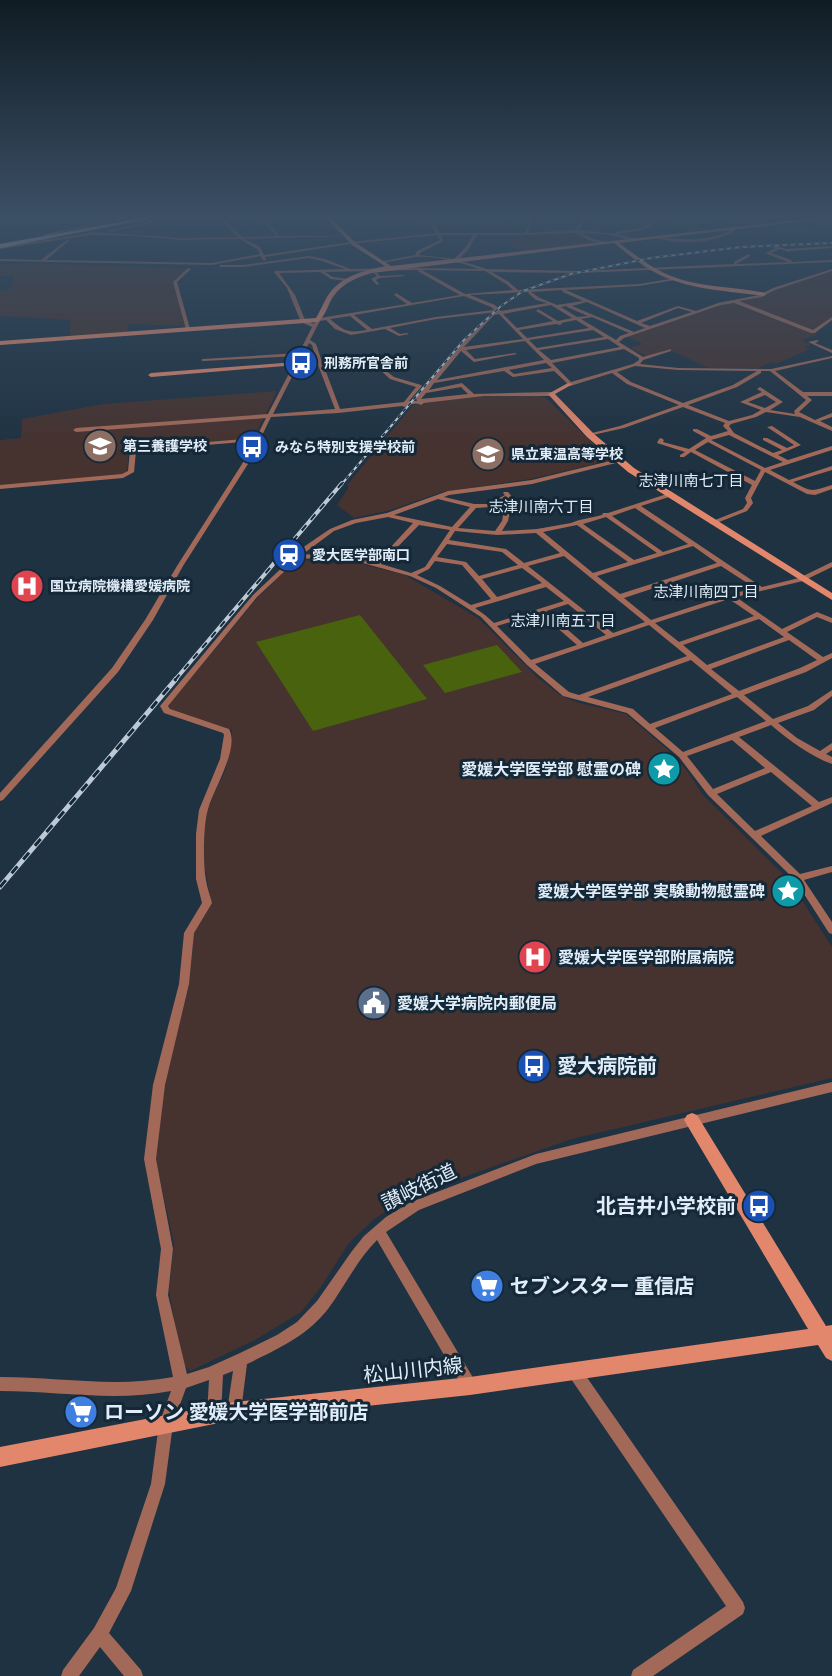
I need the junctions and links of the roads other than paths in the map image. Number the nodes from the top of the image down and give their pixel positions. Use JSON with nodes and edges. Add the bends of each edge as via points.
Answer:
{"nodes":[{"id":1,"x":178,"y":293,"type":"edge"},
{"id":2,"x":292,"y":293,"type":"edge"},
{"id":3,"x":333,"y":293,"type":"edge"},
{"id":4,"x":461,"y":293,"type":"edge"},
{"id":5,"x":487,"y":293,"type":"edge"},
{"id":6,"x":497,"y":293,"type":"edge"},
{"id":7,"x":530,"y":293,"type":"edge"},
{"id":8,"x":567,"y":293,"type":"edge"},
{"id":9,"x":757,"y":293,"type":"edge"},
{"id":10,"x":396,"y":294,"type":"dead end"},
{"id":11,"x":764,"y":294,"type":"joint"},
{"id":12,"x":466,"y":296,"type":"junction"},
{"id":13,"x":480,"y":300,"type":"junction"},
{"id":14,"x":733,"y":301,"type":"junction"},
{"id":15,"x":585,"y":302,"type":"junction"},
{"id":16,"x":411,"y":304,"type":"junction"},
{"id":17,"x":554,"y":305,"type":"junction"},
{"id":18,"x":568,"y":305,"type":"junction"},
{"id":19,"x":386,"y":308,"type":"junction"},
{"id":20,"x":538,"y":310,"type":"junction"},
{"id":21,"x":362,"y":312,"type":"junction"},
{"id":22,"x":696,"y":312,"type":"junction"},
{"id":23,"x":497,"y":313,"type":"junction"},
{"id":24,"x":350,"y":314,"type":"junction"},
{"id":25,"x":395,"y":315,"type":"dead end"},
{"id":26,"x":593,"y":316,"type":"junction"},
{"id":27,"x":369,"y":317,"type":"dead end"},
{"id":28,"x":326,"y":318,"type":"junction"},
{"id":29,"x":832,"y":318,"type":"edge"},
{"id":30,"x":576,"y":319,"type":"junction"},
{"id":31,"x":425,"y":320,"type":"junction"},
{"id":32,"x":303,"y":321,"type":"junction"},
{"id":33,"x":558,"y":322,"type":"junction"},
{"id":34,"x":316,"y":323,"type":"junction"},
{"id":35,"x":407,"y":323,"type":"junction"},
{"id":36,"x":636,"y":323,"type":"junction"},
{"id":37,"x":829,"y":323,"type":"edge"},
{"id":38,"x":434,"y":325,"type":"dead end"},
{"id":39,"x":386,"y":328,"type":"junction"},
{"id":40,"x":650,"y":328,"type":"junction"},
{"id":41,"x":188,"y":329,"type":"junction"},
{"id":42,"x":416,"y":329,"type":"dead end"},
{"id":43,"x":516,"y":329,"type":"junction"},
{"id":44,"x":592,"y":329,"type":"junction"},
{"id":45,"x":371,"y":330,"type":"junction"},
{"id":46,"x":573,"y":332,"type":"junction"},
{"id":47,"x":633,"y":333,"type":"junction"},
{"id":48,"x":407,"y":334,"type":"dead end"},
{"id":49,"x":472,"y":335,"type":"junction"},
{"id":50,"x":552,"y":335,"type":"junction"},
{"id":51,"x":608,"y":338,"type":"junction"},
{"id":52,"x":526,"y":339,"type":"junction"},
{"id":53,"x":309,"y":341,"type":"junction"},
{"id":54,"x":587,"y":341,"type":"junction"},
{"id":55,"x":817,"y":341,"type":"dead end"},
{"id":56,"x":616,"y":342,"type":"junction"},
{"id":57,"x":0,"y":343,"type":"edge"},
{"id":58,"x":504,"y":343,"type":"junction"},
{"id":59,"x":567,"y":344,"type":"junction"},
{"id":60,"x":483,"y":346,"type":"junction"},
{"id":61,"x":462,"y":348,"type":"junction"},
{"id":62,"x":626,"y":348,"type":"junction"},
{"id":63,"x":537,"y":349,"type":"junction"},
{"id":64,"x":669,"y":351,"type":"dead end"},
{"id":65,"x":832,"y":352,"type":"edge"},
{"id":66,"x":300,"y":354,"type":"junction"},
{"id":67,"x":515,"y":354,"type":"junction"},
{"id":68,"x":584,"y":355,"type":"junction"},
{"id":69,"x":832,"y":357,"type":"edge"},
{"id":70,"x":642,"y":359,"type":"junction"},
{"id":71,"x":203,"y":360,"type":"dead end"},
{"id":72,"x":549,"y":361,"type":"junction"},
{"id":73,"x":815,"y":361,"type":"junction"},
{"id":74,"x":320,"y":363,"type":"junction"},
{"id":75,"x":294,"y":365,"type":"junction"},
{"id":76,"x":526,"y":365,"type":"junction"},
{"id":77,"x":635,"y":365,"type":"junction"},
{"id":78,"x":832,"y":365,"type":"edge"},
{"id":79,"x":505,"y":369,"type":"junction"},
{"id":80,"x":555,"y":369,"type":"junction"},
{"id":81,"x":764,"y":369,"type":"junction"},
{"id":82,"x":771,"y":370,"type":"junction"},
{"id":83,"x":612,"y":371,"type":"junction"},
{"id":84,"x":151,"y":375,"type":"dead end"},
{"id":85,"x":432,"y":382,"type":"junction"},
{"id":86,"x":570,"y":384,"type":"junction"},
{"id":87,"x":424,"y":392,"type":"junction"},
{"id":88,"x":550,"y":394,"type":"junction"},
{"id":89,"x":801,"y":394,"type":"junction"},
{"id":90,"x":832,"y":394,"type":"edge"},
{"id":91,"x":472,"y":395,"type":"junction"},
{"id":92,"x":421,"y":403,"type":"junction"},
{"id":93,"x":404,"y":405,"type":"junction"},
{"id":94,"x":682,"y":405,"type":"junction"},
{"id":95,"x":766,"y":410,"type":"junction"},
{"id":96,"x":338,"y":411,"type":"junction"},
{"id":97,"x":832,"y":415,"type":"edge"},
{"id":98,"x":270,"y":416,"type":"junction"},
{"id":99,"x":797,"y":416,"type":"junction"},
{"id":100,"x":816,"y":420,"type":"junction"},
{"id":101,"x":729,"y":423,"type":"junction"},
{"id":102,"x":793,"y":423,"type":"dead end"},
{"id":103,"x":770,"y":427,"type":"dead end"},
{"id":104,"x":832,"y":427,"type":"edge"},
{"id":105,"x":76,"y":430,"type":"dead end"},
{"id":106,"x":695,"y":430,"type":"dead end"},
{"id":107,"x":730,"y":433,"type":"junction"},
{"id":108,"x":590,"y":435,"type":"junction"},
{"id":109,"x":258,"y":439,"type":"junction"},
{"id":110,"x":709,"y":439,"type":"junction"},
{"id":111,"x":765,"y":439,"type":"dead end"},
{"id":112,"x":661,"y":440,"type":"dead end"},
{"id":113,"x":832,"y":448,"type":"edge"},
{"id":114,"x":787,"y":450,"type":"junction"},
{"id":115,"x":690,"y":451,"type":"junction"},
{"id":116,"x":773,"y":455,"type":"junction"},
{"id":117,"x":682,"y":456,"type":"dead end"},
{"id":118,"x":618,"y":461,"type":"junction"},
{"id":119,"x":788,"y":462,"type":"junction"},
{"id":120,"x":832,"y":468,"type":"edge"},
{"id":121,"x":764,"y":470,"type":"junction"},
{"id":122,"x":789,"y":482,"type":"junction"},
{"id":123,"x":755,"y":484,"type":"junction"},
{"id":124,"x":501,"y":486,"type":"junction"},
{"id":125,"x":832,"y":487,"type":"edge"},
{"id":126,"x":0,"y":488,"type":"edge"},
{"id":127,"x":670,"y":495,"type":"junction"},
{"id":128,"x":508,"y":496,"type":"junction"},
{"id":129,"x":436,"y":497,"type":"junction"},
{"id":130,"x":474,"y":506,"type":"junction"},
{"id":131,"x":636,"y":506,"type":"junction"},
{"id":132,"x":605,"y":514,"type":"junction"},
{"id":133,"x":388,"y":515,"type":"junction"},
{"id":134,"x":418,"y":522,"type":"junction"},
{"id":135,"x":577,"y":522,"type":"junction"},
{"id":136,"x":712,"y":523,"type":"junction"},
{"id":137,"x":454,"y":527,"type":"junction"},
{"id":138,"x":538,"y":531,"type":"junction"},
{"id":139,"x":497,"y":533,"type":"junction"},
{"id":140,"x":446,"y":542,"type":"junction"},
{"id":141,"x":694,"y":544,"type":"junction"},
{"id":142,"x":566,"y":553,"type":"junction"},
{"id":143,"x":662,"y":554,"type":"junction"},
{"id":144,"x":299,"y":556,"type":"junction"},
{"id":145,"x":434,"y":559,"type":"junction"},
{"id":146,"x":633,"y":563,"type":"junction"},
{"id":147,"x":723,"y":563,"type":"junction"},
{"id":148,"x":378,"y":564,"type":"junction"},
{"id":149,"x":832,"y":564,"type":"edge"},
{"id":150,"x":524,"y":565,"type":"junction"},
{"id":151,"x":412,"y":574,"type":"junction"},
{"id":152,"x":593,"y":575,"type":"junction"},
{"id":153,"x":479,"y":578,"type":"junction"},
{"id":154,"x":801,"y":580,"type":"junction"},
{"id":155,"x":547,"y":584,"type":"junction"},
{"id":156,"x":761,"y":589,"type":"junction"},
{"id":157,"x":730,"y":596,"type":"junction"},
{"id":158,"x":619,"y":597,"type":"junction"},
{"id":159,"x":832,"y":597,"type":"edge"},
{"id":160,"x":496,"y":600,"type":"junction"},
{"id":161,"x":569,"y":602,"type":"junction"},
{"id":162,"x":471,"y":607,"type":"junction"},
{"id":163,"x":541,"y":610,"type":"junction"},
{"id":164,"x":759,"y":616,"type":"junction"},
{"id":165,"x":832,"y":621,"type":"edge"},
{"id":166,"x":650,"y":622,"type":"junction"},
{"id":167,"x":493,"y":625,"type":"junction"},
{"id":168,"x":782,"y":632,"type":"junction"},
{"id":169,"x":611,"y":635,"type":"junction"},
{"id":170,"x":789,"y":638,"type":"junction"},
{"id":171,"x":581,"y":645,"type":"junction"},
{"id":172,"x":677,"y":645,"type":"junction"},
{"id":173,"x":832,"y":655,"type":"edge"},
{"id":174,"x":692,"y":657,"type":"junction"},
{"id":175,"x":822,"y":660,"type":"junction"},
{"id":176,"x":530,"y":663,"type":"junction"},
{"id":177,"x":706,"y":668,"type":"junction"},
{"id":178,"x":832,"y":692,"type":"edge"},
{"id":179,"x":738,"y":695,"type":"junction"},
{"id":180,"x":578,"y":698,"type":"junction"},
{"id":181,"x":770,"y":722,"type":"junction"},
{"id":182,"x":650,"y":727,"type":"junction"},
{"id":183,"x":732,"y":736,"type":"junction"},
{"id":184,"x":832,"y":746,"type":"edge"},
{"id":185,"x":682,"y":755,"type":"junction"},
{"id":186,"x":819,"y":755,"type":"junction"},
{"id":187,"x":832,"y":761,"type":"edge"},
{"id":188,"x":772,"y":768,"type":"junction"},
{"id":189,"x":711,"y":793,"type":"junction"},
{"id":190,"x":0,"y":798,"type":"edge"},
{"id":191,"x":832,"y":800,"type":"edge"},
{"id":192,"x":818,"y":806,"type":"junction"},
{"id":193,"x":755,"y":835,"type":"junction"},
{"id":194,"x":832,"y":869,"type":"edge"},
{"id":195,"x":798,"y":878,"type":"junction"},
{"id":196,"x":829,"y":918,"type":"edge"},
{"id":197,"x":832,"y":930,"type":"edge"},
{"id":198,"x":832,"y":1087,"type":"edge"},
{"id":199,"x":692,"y":1120,"type":"junction"},
{"id":200,"x":379,"y":1231,"type":"junction"},
{"id":201,"x":826,"y":1335,"type":"edge"},
{"id":202,"x":832,"y":1352,"type":"edge"},
{"id":203,"x":241,"y":1360,"type":"junction"},
{"id":204,"x":216,"y":1370,"type":"junction"},
{"id":205,"x":574,"y":1371,"type":"junction"},
{"id":206,"x":181,"y":1382,"type":"junction"},
{"id":207,"x":0,"y":1384,"type":"edge"},
{"id":208,"x":470,"y":1386,"type":"junction"},
{"id":209,"x":234,"y":1411,"type":"junction"},
{"id":210,"x":214,"y":1415,"type":"junction"},
{"id":211,"x":166,"y":1424,"type":"junction"},
{"id":212,"x":0,"y":1456,"type":"edge"},
{"id":213,"x":100,"y":1634,"type":"junction"},
{"id":214,"x":69,"y":1676,"type":"edge"},
{"id":215,"x":135,"y":1676,"type":"edge"},
{"id":216,"x":639,"y":1676,"type":"edge"}],
"edges":[{"from":1,"to":41,"type":"street"},
{"from":2,"to":32,"type":"street"},
{"from":3,"to":34,"type":"main road"},
{"from":4,"to":12,"type":"street"},
{"from":5,"to":12,"type":"street"},
{"from":6,"to":13,"type":"street"},
{"from":7,"to":17,"type":"street"},
{"from":8,"to":15,"type":"street"},
{"from":9,"to":11,"type":"main road"},
{"from":10,"to":16,"type":"street"},
{"from":11,"to":14,"type":"street"},
{"from":12,"to":13,"type":"street"},
{"from":12,"to":16,"type":"street"},
{"from":13,"to":23,"type":"street"},
{"from":14,"to":22,"type":"street"},
{"from":14,"to":37,"type":"street","via":[[813,332]]},
{"from":15,"to":18,"type":"street"},
{"from":15,"to":36,"type":"street"},
{"from":16,"to":19,"type":"street"},
{"from":17,"to":18,"type":"street"},
{"from":17,"to":20,"type":"street"},
{"from":17,"to":23,"type":"street"},
{"from":17,"to":30,"type":"street"},
{"from":18,"to":26,"type":"street"},
{"from":19,"to":21,"type":"street"},
{"from":19,"to":25,"type":"street"},
{"from":20,"to":23,"type":"street"},
{"from":20,"to":33,"type":"street"},
{"from":21,"to":24,"type":"street"},
{"from":21,"to":27,"type":"street"},
{"from":22,"to":36,"type":"street","via":[[678,307]]},
{"from":22,"to":40,"type":"street"},
{"from":23,"to":31,"type":"street"},
{"from":23,"to":43,"type":"street"},
{"from":23,"to":49,"type":"street"},
{"from":24,"to":28,"type":"street"},
{"from":24,"to":45,"type":"street"},
{"from":26,"to":30,"type":"street"},
{"from":26,"to":47,"type":"street"},
{"from":28,"to":34,"type":"street"},
{"from":28,"to":45,"type":"street","via":[[351,334]]},
{"from":29,"to":37,"type":"street"},
{"from":30,"to":33,"type":"street"},
{"from":30,"to":44,"type":"street"},
{"from":31,"to":35,"type":"street"},
{"from":31,"to":38,"type":"street"},
{"from":32,"to":34,"type":"main road"},
{"from":32,"to":41,"type":"main road"},
{"from":33,"to":43,"type":"street"},
{"from":33,"to":46,"type":"street"},
{"from":34,"to":53,"type":"street"},
{"from":35,"to":39,"type":"street"},
{"from":35,"to":42,"type":"street"},
{"from":36,"to":40,"type":"street"},
{"from":39,"to":45,"type":"street"},
{"from":39,"to":48,"type":"street","via":[[399,335]]},
{"from":40,"to":47,"type":"street"},
{"from":41,"to":57,"type":"main road"},
{"from":43,"to":52,"type":"street"},
{"from":44,"to":46,"type":"street"},
{"from":44,"to":51,"type":"street"},
{"from":46,"to":50,"type":"street"},
{"from":46,"to":54,"type":"street"},
{"from":47,"to":56,"type":"street"},
{"from":49,"to":60,"type":"street"},
{"from":49,"to":61,"type":"street"},
{"from":50,"to":52,"type":"street"},
{"from":50,"to":59,"type":"street"},
{"from":51,"to":54,"type":"street"},
{"from":51,"to":56,"type":"street"},
{"from":52,"to":58,"type":"street"},
{"from":52,"to":63,"type":"street"},
{"from":53,"to":66,"type":"street"},
{"from":53,"to":74,"type":"street","via":[[315,344]]},
{"from":54,"to":59,"type":"street"},
{"from":55,"to":65,"type":"street","via":[[810,342]]},
{"from":56,"to":62,"type":"street"},
{"from":58,"to":60,"type":"street"},
{"from":58,"to":67,"type":"street"},
{"from":59,"to":63,"type":"street"},
{"from":59,"to":68,"type":"street"},
{"from":60,"to":61,"type":"street"},
{"from":61,"to":67,"type":"street","via":[[474,361]]},
{"from":61,"to":85,"type":"street"},
{"from":62,"to":68,"type":"street"},
{"from":62,"to":70,"type":"street"},
{"from":63,"to":72,"type":"street"},
{"from":64,"to":70,"type":"street"},
{"from":66,"to":71,"type":"street"},
{"from":66,"to":75,"type":"street"},
{"from":67,"to":76,"type":"street"},
{"from":68,"to":72,"type":"street"},
{"from":69,"to":73,"type":"street"},
{"from":70,"to":77,"type":"street"},
{"from":72,"to":76,"type":"street"},
{"from":72,"to":80,"type":"street"},
{"from":73,"to":78,"type":"street"},
{"from":73,"to":82,"type":"street"},
{"from":74,"to":75,"type":"street"},
{"from":74,"to":93,"type":"street","via":[[377,365],[392,378],[419,386]]},
{"from":74,"to":96,"type":"street"},
{"from":75,"to":84,"type":"main road"},
{"from":75,"to":98,"type":"street"},
{"from":76,"to":79,"type":"street"},
{"from":77,"to":81,"type":"street"},
{"from":77,"to":83,"type":"street"},
{"from":79,"to":80,"type":"street","via":[[513,376]]},
{"from":79,"to":85,"type":"street"},
{"from":80,"to":86,"type":"street"},
{"from":81,"to":82,"type":"street"},
{"from":81,"to":94,"type":"street","via":[[735,386]]},
{"from":82,"to":89,"type":"street"},
{"from":83,"to":86,"type":"street"},
{"from":83,"to":94,"type":"street","via":[[629,383]]},
{"from":85,"to":87,"type":"street"},
{"from":86,"to":88,"type":"main road"},
{"from":87,"to":91,"type":"street","via":[[462,385]]},
{"from":87,"to":92,"type":"street","via":[[418,399]]},
{"from":88,"to":91,"type":"street"},
{"from":88,"to":108,"type":"main road"},
{"from":89,"to":90,"type":"street"},
{"from":89,"to":99,"type":"street","via":[[809,400],[796,412]]},
{"from":91,"to":92,"type":"street"},
{"from":92,"to":93,"type":"street"},
{"from":93,"to":96,"type":"street"},
{"from":94,"to":101,"type":"street"},
{"from":94,"to":108,"type":"street"},
{"from":95,"to":95,"type":"street","via":[[780,402],[763,391],[742,402]]},
{"from":95,"to":99,"type":"street"},
{"from":95,"to":101,"type":"street"},
{"from":96,"to":98,"type":"street"},
{"from":97,"to":100,"type":"street"},
{"from":98,"to":105,"type":"street"},
{"from":98,"to":109,"type":"street"},
{"from":99,"to":100,"type":"street"},
{"from":99,"to":102,"type":"street"},
{"from":100,"to":104,"type":"street"},
{"from":101,"to":107,"type":"street","via":[[726,426]]},
{"from":103,"to":114,"type":"street","via":[[798,445]]},
{"from":106,"to":110,"type":"street"},
{"from":107,"to":110,"type":"street"},
{"from":107,"to":116,"type":"street"},
{"from":108,"to":118,"type":"main road"},
{"from":109,"to":126,"type":"street","via":[[133,450],[130,472],[123,476]]},
{"from":109,"to":190,"type":"street","via":[[115,670]]},
{"from":110,"to":115,"type":"street"},
{"from":110,"to":121,"type":"street"},
{"from":111,"to":114,"type":"street"},
{"from":112,"to":115,"type":"street","via":[[660,443]]},
{"from":113,"to":119,"type":"street"},
{"from":114,"to":116,"type":"street"},
{"from":115,"to":117,"type":"street"},
{"from":115,"to":123,"type":"street"},
{"from":116,"to":119,"type":"street"},
{"from":118,"to":124,"type":"street"},
{"from":118,"to":127,"type":"main road"},
{"from":119,"to":121,"type":"street"},
{"from":120,"to":122,"type":"street"},
{"from":121,"to":122,"type":"street"},
{"from":121,"to":123,"type":"street"},
{"from":122,"to":125,"type":"street","via":[[815,493]]},
{"from":123,"to":136,"type":"street","via":[[745,510]]},
{"from":124,"to":128,"type":"street"},
{"from":124,"to":129,"type":"street"},
{"from":127,"to":131,"type":"street"},
{"from":127,"to":136,"type":"main road"},
{"from":128,"to":130,"type":"street","via":[[489,506]]},
{"from":128,"to":139,"type":"street","via":[[516,505],[507,510]]},
{"from":129,"to":130,"type":"street"},
{"from":129,"to":133,"type":"street"},
{"from":130,"to":137,"type":"street"},
{"from":131,"to":132,"type":"street"},
{"from":131,"to":141,"type":"street"},
{"from":132,"to":135,"type":"street"},
{"from":132,"to":143,"type":"street"},
{"from":133,"to":134,"type":"street"},
{"from":133,"to":144,"type":"street","via":[[354,521],[332,530]]},
{"from":134,"to":137,"type":"street"},
{"from":134,"to":148,"type":"street"},
{"from":135,"to":138,"type":"street"},
{"from":135,"to":146,"type":"street"},
{"from":136,"to":154,"type":"main road"},
{"from":137,"to":139,"type":"street"},
{"from":137,"to":140,"type":"street"},
{"from":138,"to":139,"type":"street"},
{"from":138,"to":142,"type":"street"},
{"from":140,"to":145,"type":"street"},
{"from":140,"to":150,"type":"street","via":[[504,550]]},
{"from":141,"to":143,"type":"street"},
{"from":141,"to":147,"type":"street"},
{"from":142,"to":150,"type":"street"},
{"from":142,"to":152,"type":"street"},
{"from":143,"to":146,"type":"street"},
{"from":144,"to":148,"type":"street"},
{"from":144,"to":206,"type":"street","via":[[255,596],[164,706],[167,711],[228,735],[224,759],[202,810],[201,879],[207,903],[189,933],[184,984],[159,1085],[150,1159],[167,1249],[162,1295]]},
{"from":145,"to":151,"type":"street","via":[[427,568]]},
{"from":145,"to":153,"type":"street","via":[[464,563]]},
{"from":146,"to":152,"type":"street"},
{"from":147,"to":156,"type":"street"},
{"from":147,"to":158,"type":"street"},
{"from":148,"to":151,"type":"street"},
{"from":149,"to":154,"type":"street"},
{"from":150,"to":153,"type":"street"},
{"from":150,"to":155,"type":"street"},
{"from":151,"to":162,"type":"street"},
{"from":152,"to":158,"type":"street"},
{"from":153,"to":160,"type":"street"},
{"from":154,"to":156,"type":"street"},
{"from":154,"to":159,"type":"main road"},
{"from":155,"to":160,"type":"street"},
{"from":155,"to":161,"type":"street"},
{"from":156,"to":157,"type":"street"},
{"from":157,"to":164,"type":"street"},
{"from":157,"to":166,"type":"street"},
{"from":158,"to":166,"type":"street"},
{"from":160,"to":162,"type":"street"},
{"from":161,"to":163,"type":"street"},
{"from":161,"to":169,"type":"street"},
{"from":162,"to":167,"type":"street"},
{"from":163,"to":167,"type":"street"},
{"from":163,"to":171,"type":"street"},
{"from":164,"to":168,"type":"street"},
{"from":164,"to":172,"type":"street"},
{"from":165,"to":168,"type":"street","via":[[817,614]]},
{"from":166,"to":169,"type":"street"},
{"from":166,"to":172,"type":"street"},
{"from":167,"to":176,"type":"street"},
{"from":168,"to":170,"type":"street"},
{"from":169,"to":171,"type":"street"},
{"from":170,"to":175,"type":"street"},
{"from":170,"to":177,"type":"street"},
{"from":171,"to":176,"type":"street"},
{"from":172,"to":174,"type":"street"},
{"from":173,"to":175,"type":"street"},
{"from":174,"to":177,"type":"street"},
{"from":174,"to":180,"type":"street"},
{"from":175,"to":179,"type":"street"},
{"from":176,"to":180,"type":"street","via":[[566,694]]},
{"from":177,"to":179,"type":"street"},
{"from":178,"to":181,"type":"street","via":[[811,708]]},
{"from":179,"to":181,"type":"street"},
{"from":179,"to":182,"type":"street"},
{"from":180,"to":182,"type":"street","via":[[630,711]]},
{"from":181,"to":183,"type":"street"},
{"from":181,"to":186,"type":"street"},
{"from":182,"to":185,"type":"street"},
{"from":183,"to":185,"type":"street"},
{"from":183,"to":188,"type":"street"},
{"from":184,"to":186,"type":"street"},
{"from":185,"to":189,"type":"street"},
{"from":186,"to":187,"type":"street"},
{"from":188,"to":189,"type":"street"},
{"from":188,"to":192,"type":"street"},
{"from":189,"to":193,"type":"street"},
{"from":191,"to":192,"type":"street"},
{"from":192,"to":193,"type":"street"},
{"from":193,"to":195,"type":"street"},
{"from":194,"to":195,"type":"street"},
{"from":195,"to":196,"type":"street"},
{"from":196,"to":197,"type":"street"},
{"from":198,"to":199,"type":"street","name":"讃岐街道"},
{"from":199,"to":200,"type":"street","name":"讃岐街道","via":[[536,1159],[415,1206]]},
{"from":199,"to":201,"type":"main road"},
{"from":200,"to":203,"type":"street","name":"讃岐街道","via":[[307,1322]]},
{"from":200,"to":208,"type":"street"},
{"from":201,"to":202,"type":"main road"},
{"from":201,"to":205,"type":"main road","name":"松山川内線"},
{"from":203,"to":204,"type":"street","name":"讃岐街道"},
{"from":203,"to":209,"type":"street"},
{"from":204,"to":206,"type":"street","name":"讃岐街道"},
{"from":204,"to":210,"type":"street"},
{"from":205,"to":208,"type":"main road","name":"松山川内線"},
{"from":205,"to":216,"type":"street","via":[[737,1608]]},
{"from":206,"to":207,"type":"street","name":"讃岐街道","via":[[138,1388]]},
{"from":206,"to":211,"type":"street"},
{"from":208,"to":209,"type":"main road","name":"松山川内線"},
{"from":209,"to":210,"type":"main road","name":"松山川内線"},
{"from":210,"to":211,"type":"main road","name":"松山川内線"},
{"from":211,"to":212,"type":"main road","name":"松山川内線"},
{"from":211,"to":213,"type":"street","via":[[158,1484],[123,1590]]},
{"from":213,"to":214,"type":"street"},
{"from":213,"to":215,"type":"street"}]}
